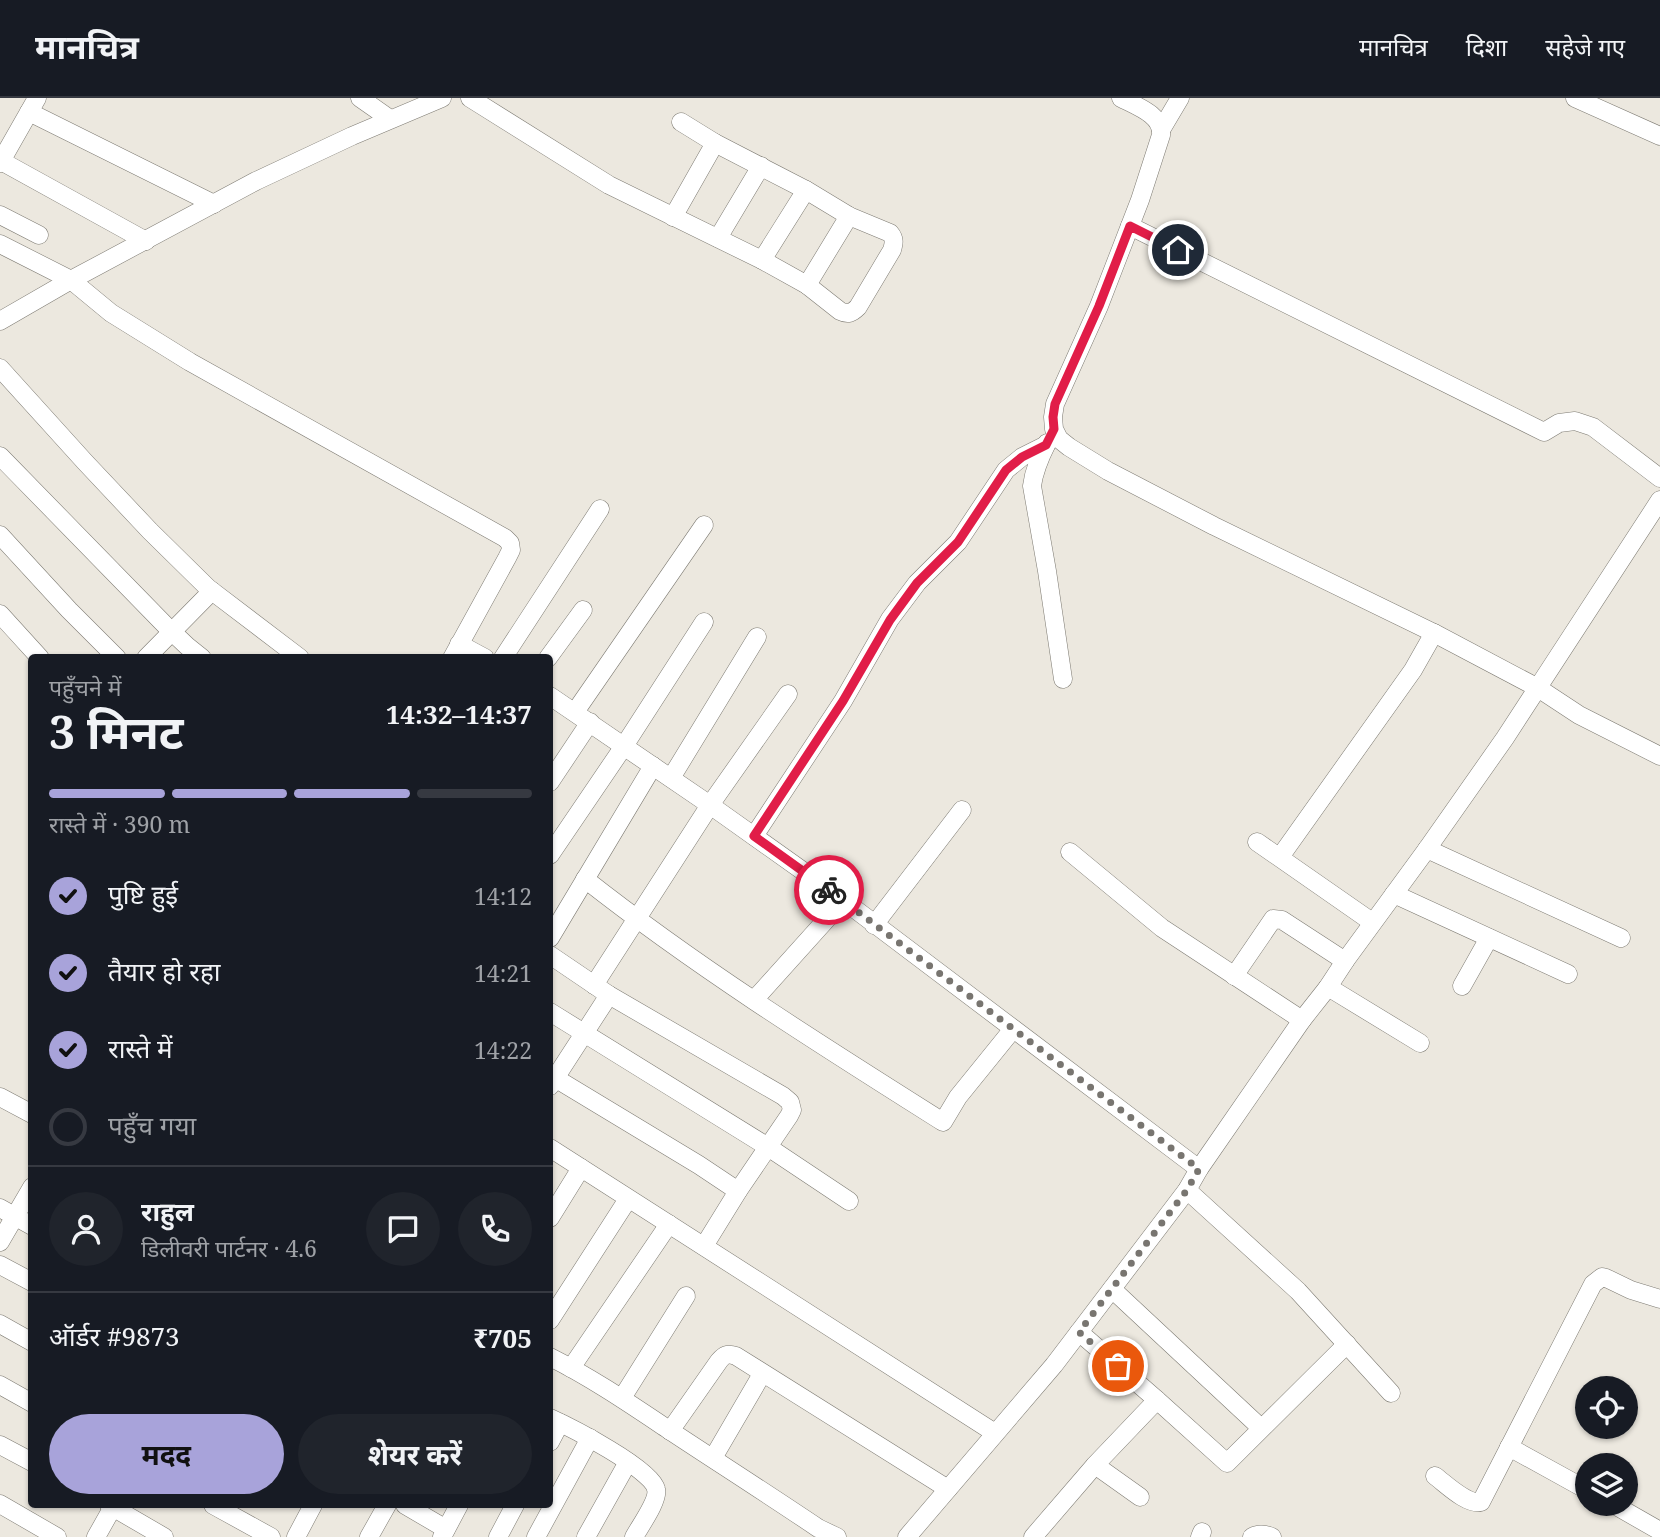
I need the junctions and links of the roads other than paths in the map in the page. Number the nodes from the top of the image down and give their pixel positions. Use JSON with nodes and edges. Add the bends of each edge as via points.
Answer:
{"nodes":[{"id":1,"x":360,"y":98,"type":"edge"},
{"id":2,"x":442,"y":98,"type":"edge"},
{"id":3,"x":470,"y":98,"type":"edge"},
{"id":4,"x":1121,"y":98,"type":"edge"},
{"id":5,"x":1180,"y":98,"type":"edge"},
{"id":6,"x":1575,"y":98,"type":"edge"},
{"id":7,"x":33,"y":105,"type":"edge"},
{"id":8,"x":390,"y":119,"type":"junction"},
{"id":9,"x":681,"y":122,"type":"dead end"},
{"id":10,"x":1161,"y":130,"type":"junction"},
{"id":11,"x":1660,"y":136,"type":"edge"},
{"id":12,"x":715,"y":143,"type":"junction"},
{"id":13,"x":1,"y":162,"type":"edge"},
{"id":14,"x":761,"y":166,"type":"junction"},
{"id":15,"x":806,"y":190,"type":"junction"},
{"id":16,"x":214,"y":204,"type":"junction"},
{"id":17,"x":0,"y":215,"type":"edge"},
{"id":18,"x":849,"y":216,"type":"junction"},
{"id":19,"x":673,"y":217,"type":"junction"},
{"id":20,"x":1130,"y":226,"type":"junction"},
{"id":21,"x":39,"y":235,"type":"dead end"},
{"id":22,"x":718,"y":238,"type":"junction"},
{"id":23,"x":146,"y":241,"type":"junction"},
{"id":24,"x":0,"y":244,"type":"edge"},
{"id":25,"x":762,"y":260,"type":"junction"},
{"id":26,"x":71,"y":280,"type":"junction"},
{"id":27,"x":807,"y":285,"type":"junction"},
{"id":28,"x":0,"y":321,"type":"edge"},
{"id":29,"x":0,"y":368,"type":"edge"},
{"id":30,"x":1054,"y":429,"type":"junction"},
{"id":31,"x":1046,"y":445,"type":"junction"},
{"id":32,"x":0,"y":456,"type":"edge"},
{"id":33,"x":1660,"y":478,"type":"edge"},
{"id":34,"x":1660,"y":500,"type":"edge"},
{"id":35,"x":600,"y":509,"type":"dead end"},
{"id":36,"x":704,"y":525,"type":"dead end"},
{"id":37,"x":0,"y":536,"type":"edge"},
{"id":38,"x":212,"y":592,"type":"junction"},
{"id":39,"x":583,"y":610,"type":"dead end"},
{"id":40,"x":0,"y":614,"type":"edge"},
{"id":41,"x":704,"y":622,"type":"dead end"},
{"id":42,"x":171,"y":632,"type":"junction"},
{"id":43,"x":1434,"y":632,"type":"junction"},
{"id":44,"x":757,"y":637,"type":"dead end"},
{"id":45,"x":456,"y":651,"type":"edge"},
{"id":46,"x":36,"y":654,"type":"edge"},
{"id":47,"x":113,"y":654,"type":"edge"},
{"id":48,"x":150,"y":654,"type":"edge"},
{"id":49,"x":197,"y":654,"type":"edge"},
{"id":50,"x":295,"y":654,"type":"edge"},
{"id":51,"x":506,"y":654,"type":"edge"},
{"id":52,"x":551,"y":654,"type":"edge"},
{"id":53,"x":1063,"y":679,"type":"dead end"},
{"id":54,"x":1538,"y":688,"type":"junction"},
{"id":55,"x":788,"y":694,"type":"dead end"},
{"id":56,"x":553,"y":698,"type":"edge"},
{"id":57,"x":582,"y":717,"type":"junction"},
{"id":58,"x":624,"y":746,"type":"junction"},
{"id":59,"x":1660,"y":756,"type":"edge"},
{"id":60,"x":653,"y":766,"type":"junction"},
{"id":61,"x":553,"y":776,"type":"edge"},
{"id":62,"x":671,"y":778,"type":"junction"},
{"id":63,"x":710,"y":805,"type":"junction"},
{"id":64,"x":962,"y":810,"type":"dead end"},
{"id":65,"x":754,"y":836,"type":"junction"},
{"id":66,"x":1257,"y":842,"type":"dead end"},
{"id":67,"x":1427,"y":849,"type":"junction"},
{"id":68,"x":553,"y":851,"type":"edge"},
{"id":69,"x":1070,"y":852,"type":"dead end"},
{"id":70,"x":1280,"y":857,"type":"junction"},
{"id":71,"x":585,"y":879,"type":"junction"},
{"id":72,"x":1394,"y":894,"type":"junction"},
{"id":73,"x":843,"y":901,"type":"junction"},
{"id":74,"x":636,"y":919,"type":"junction"},
{"id":75,"x":1372,"y":922,"type":"junction"},
{"id":76,"x":874,"y":925,"type":"junction"},
{"id":77,"x":553,"y":932,"type":"edge"},
{"id":78,"x":1489,"y":938,"type":"junction"},
{"id":79,"x":1621,"y":938,"type":"dead end"},
{"id":80,"x":553,"y":957,"type":"edge"},
{"id":81,"x":1345,"y":961,"type":"junction"},
{"id":82,"x":1568,"y":974,"type":"dead end"},
{"id":83,"x":1234,"y":976,"type":"junction"},
{"id":84,"x":1462,"y":986,"type":"dead end"},
{"id":85,"x":1328,"y":987,"type":"junction"},
{"id":86,"x":601,"y":990,"type":"junction"},
{"id":87,"x":754,"y":1000,"type":"junction"},
{"id":88,"x":553,"y":1014,"type":"edge"},
{"id":89,"x":1302,"y":1020,"type":"junction"},
{"id":90,"x":1013,"y":1029,"type":"junction"},
{"id":91,"x":584,"y":1033,"type":"junction"},
{"id":92,"x":1420,"y":1043,"type":"dead end"},
{"id":93,"x":553,"y":1077,"type":"edge"},
{"id":94,"x":553,"y":1081,"type":"edge"},
{"id":95,"x":0,"y":1097,"type":"edge"},
{"id":96,"x":28,"y":1112,"type":"edge"},
{"id":97,"x":768,"y":1147,"type":"junction"},
{"id":98,"x":553,"y":1150,"type":"edge"},
{"id":99,"x":581,"y":1168,"type":"junction"},
{"id":100,"x":1199,"y":1169,"type":"junction"},
{"id":101,"x":1187,"y":1190,"type":"junction"},
{"id":102,"x":738,"y":1191,"type":"junction"},
{"id":103,"x":28,"y":1192,"type":"edge"},
{"id":104,"x":628,"y":1199,"type":"junction"},
{"id":105,"x":849,"y":1201,"type":"dead end"},
{"id":106,"x":7,"y":1212,"type":"edge"},
{"id":107,"x":553,"y":1213,"type":"edge"},
{"id":108,"x":28,"y":1224,"type":"edge"},
{"id":109,"x":668,"y":1224,"type":"junction"},
{"id":110,"x":0,"y":1242,"type":"edge"},
{"id":111,"x":704,"y":1246,"type":"junction"},
{"id":112,"x":0,"y":1265,"type":"edge"},
{"id":113,"x":28,"y":1280,"type":"edge"},
{"id":114,"x":1112,"y":1289,"type":"junction"},
{"id":115,"x":686,"y":1296,"type":"dead end"},
{"id":116,"x":1660,"y":1299,"type":"edge"},
{"id":117,"x":553,"y":1315,"type":"edge"},
{"id":118,"x":0,"y":1324,"type":"edge"},
{"id":119,"x":1079,"y":1332,"type":"junction"},
{"id":120,"x":28,"y":1340,"type":"edge"},
{"id":121,"x":1347,"y":1344,"type":"junction"},
{"id":122,"x":553,"y":1358,"type":"edge"},
{"id":123,"x":571,"y":1367,"type":"junction"},
{"id":124,"x":762,"y":1374,"type":"junction"},
{"id":125,"x":0,"y":1385,"type":"edge"},
{"id":126,"x":1391,"y":1393,"type":"dead end"},
{"id":127,"x":622,"y":1398,"type":"junction"},
{"id":128,"x":1157,"y":1399,"type":"junction"},
{"id":129,"x":28,"y":1401,"type":"edge"},
{"id":130,"x":555,"y":1420,"type":"edge"},
{"id":131,"x":1261,"y":1428,"type":"junction"},
{"id":132,"x":670,"y":1431,"type":"junction"},
{"id":133,"x":995,"y":1433,"type":"junction"},
{"id":134,"x":590,"y":1438,"type":"junction"},
{"id":135,"x":0,"y":1445,"type":"edge"},
{"id":136,"x":1509,"y":1447,"type":"junction"},
{"id":137,"x":713,"y":1458,"type":"junction"},
{"id":138,"x":28,"y":1460,"type":"edge"},
{"id":139,"x":628,"y":1462,"type":"junction"},
{"id":140,"x":1095,"y":1465,"type":"junction"},
{"id":141,"x":1435,"y":1476,"type":"dead end"},
{"id":142,"x":1575,"y":1483,"type":"edge"},
{"id":143,"x":947,"y":1489,"type":"junction"},
{"id":144,"x":1140,"y":1497,"type":"dead end"},
{"id":145,"x":0,"y":1504,"type":"edge"},
{"id":146,"x":553,"y":1506,"type":"edge"},
{"id":147,"x":111,"y":1508,"type":"edge"},
{"id":148,"x":115,"y":1508,"type":"edge"},
{"id":149,"x":218,"y":1508,"type":"edge"},
{"id":150,"x":311,"y":1508,"type":"edge"},
{"id":151,"x":385,"y":1508,"type":"edge"},
{"id":152,"x":409,"y":1508,"type":"edge"},
{"id":153,"x":457,"y":1508,"type":"edge"},
{"id":154,"x":513,"y":1508,"type":"edge"},
{"id":155,"x":552,"y":1508,"type":"edge"},
{"id":156,"x":1634,"y":1516,"type":"edge"},
{"id":157,"x":1660,"y":1531,"type":"edge"},
{"id":158,"x":444,"y":1533,"type":"edge"},
{"id":159,"x":57,"y":1537,"type":"edge"},
{"id":160,"x":96,"y":1537,"type":"edge"},
{"id":161,"x":164,"y":1537,"type":"edge"},
{"id":162,"x":271,"y":1537,"type":"edge"},
{"id":163,"x":296,"y":1537,"type":"edge"},
{"id":164,"x":369,"y":1537,"type":"edge"},
{"id":165,"x":498,"y":1537,"type":"edge"},
{"id":166,"x":536,"y":1537,"type":"edge"},
{"id":167,"x":586,"y":1537,"type":"edge"},
{"id":168,"x":634,"y":1537,"type":"edge"},
{"id":169,"x":837,"y":1537,"type":"edge"},
{"id":170,"x":906,"y":1537,"type":"edge"},
{"id":171,"x":1033,"y":1537,"type":"edge"},
{"id":172,"x":1252,"y":1537,"type":"edge"},
{"id":173,"x":1272,"y":1537,"type":"edge"}],
"edges":[{"from":1,"to":8,"type":"street"},
{"from":2,"to":8,"type":"street"},
{"from":3,"to":19,"type":"street","via":[[609,185]]},
{"from":4,"to":10,"type":"street","via":[[1155,118]]},
{"from":5,"to":10,"type":"street"},
{"from":6,"to":11,"type":"street"},
{"from":7,"to":13,"type":"street"},
{"from":7,"to":16,"type":"street"},
{"from":8,"to":16,"type":"street"},
{"from":9,"to":12,"type":"street"},
{"from":10,"to":20,"type":"street"},
{"from":12,"to":14,"type":"street"},
{"from":12,"to":19,"type":"street"},
{"from":13,"to":23,"type":"street"},
{"from":14,"to":15,"type":"street"},
{"from":14,"to":22,"type":"street"},
{"from":15,"to":18,"type":"street"},
{"from":15,"to":25,"type":"street"},
{"from":16,"to":23,"type":"street"},
{"from":17,"to":21,"type":"street"},
{"from":18,"to":27,"type":"street"},
{"from":18,"to":27,"type":"street","via":[[894,237],[892,250],[858,307],[852,313],[840,311]]},
{"from":19,"to":22,"type":"street"},
{"from":20,"to":30,"type":"street","via":[[1055,404]]},
{"from":20,"to":33,"type":"street","via":[[1544,432],[1575,421],[1594,427]]},
{"from":22,"to":25,"type":"street"},
{"from":23,"to":26,"type":"street"},
{"from":24,"to":26,"type":"street"},
{"from":25,"to":27,"type":"street"},
{"from":26,"to":28,"type":"street"},
{"from":26,"to":45,"type":"street","via":[[111,313],[190,362],[505,538],[510,543],[508,558]]},
{"from":29,"to":38,"type":"street"},
{"from":30,"to":31,"type":"street"},
{"from":30,"to":43,"type":"street","via":[[1069,447],[1108,471]]},
{"from":31,"to":53,"type":"street","via":[[1032,486]]},
{"from":31,"to":65,"type":"street","via":[[1006,470],[958,542],[917,583]]},
{"from":32,"to":42,"type":"street"},
{"from":34,"to":54,"type":"street"},
{"from":35,"to":51,"type":"street"},
{"from":36,"to":57,"type":"street"},
{"from":37,"to":47,"type":"street"},
{"from":38,"to":42,"type":"street"},
{"from":38,"to":50,"type":"street"},
{"from":39,"to":52,"type":"street"},
{"from":40,"to":46,"type":"street"},
{"from":41,"to":58,"type":"street"},
{"from":42,"to":48,"type":"street"},
{"from":42,"to":49,"type":"street"},
{"from":43,"to":54,"type":"street"},
{"from":43,"to":70,"type":"street","via":[[1413,670]]},
{"from":44,"to":62,"type":"street"},
{"from":54,"to":59,"type":"street","via":[[1579,715]]},
{"from":54,"to":67,"type":"street"},
{"from":55,"to":63,"type":"street"},
{"from":56,"to":57,"type":"street"},
{"from":57,"to":58,"type":"street"},
{"from":57,"to":61,"type":"street"},
{"from":58,"to":60,"type":"street"},
{"from":58,"to":68,"type":"street"},
{"from":60,"to":62,"type":"street"},
{"from":60,"to":71,"type":"street"},
{"from":62,"to":63,"type":"street"},
{"from":63,"to":65,"type":"street"},
{"from":63,"to":74,"type":"street"},
{"from":64,"to":76,"type":"street"},
{"from":65,"to":73,"type":"street"},
{"from":66,"to":70,"type":"street"},
{"from":67,"to":72,"type":"street"},
{"from":67,"to":79,"type":"street"},
{"from":69,"to":83,"type":"street","via":[[1162,928]]},
{"from":70,"to":75,"type":"street"},
{"from":71,"to":74,"type":"street"},
{"from":71,"to":77,"type":"street"},
{"from":72,"to":75,"type":"street"},
{"from":72,"to":78,"type":"street"},
{"from":73,"to":76,"type":"street"},
{"from":73,"to":87,"type":"street"},
{"from":74,"to":86,"type":"street"},
{"from":74,"to":87,"type":"street"},
{"from":75,"to":81,"type":"street"},
{"from":76,"to":90,"type":"street"},
{"from":78,"to":82,"type":"street"},
{"from":78,"to":84,"type":"street"},
{"from":80,"to":86,"type":"street"},
{"from":81,"to":83,"type":"street","via":[[1282,920],[1273,919]]},
{"from":81,"to":85,"type":"street"},
{"from":83,"to":89,"type":"street"},
{"from":85,"to":89,"type":"street"},
{"from":85,"to":92,"type":"street"},
{"from":86,"to":91,"type":"street"},
{"from":86,"to":97,"type":"street","via":[[790,1102],[792,1111]]},
{"from":87,"to":90,"type":"street","via":[[943,1122]]},
{"from":88,"to":91,"type":"street"},
{"from":89,"to":100,"type":"street"},
{"from":90,"to":100,"type":"street"},
{"from":91,"to":93,"type":"street"},
{"from":91,"to":97,"type":"street"},
{"from":94,"to":102,"type":"street"},
{"from":95,"to":96,"type":"street"},
{"from":97,"to":102,"type":"street"},
{"from":97,"to":105,"type":"street"},
{"from":98,"to":99,"type":"street"},
{"from":99,"to":104,"type":"street"},
{"from":99,"to":107,"type":"street"},
{"from":100,"to":101,"type":"street"},
{"from":101,"to":114,"type":"street"},
{"from":101,"to":121,"type":"street","via":[[1298,1291]]},
{"from":102,"to":111,"type":"street"},
{"from":103,"to":106,"type":"street"},
{"from":104,"to":109,"type":"street"},
{"from":104,"to":117,"type":"street"},
{"from":106,"to":108,"type":"street"},
{"from":106,"to":110,"type":"street"},
{"from":109,"to":111,"type":"street"},
{"from":109,"to":123,"type":"street"},
{"from":111,"to":133,"type":"street"},
{"from":112,"to":113,"type":"street"},
{"from":114,"to":119,"type":"street"},
{"from":114,"to":131,"type":"street"},
{"from":115,"to":127,"type":"street"},
{"from":116,"to":136,"type":"street","via":[[1606,1278],[1597,1279]]},
{"from":118,"to":120,"type":"street"},
{"from":119,"to":128,"type":"street"},
{"from":119,"to":133,"type":"street"},
{"from":121,"to":126,"type":"street"},
{"from":121,"to":131,"type":"street"},
{"from":122,"to":123,"type":"street"},
{"from":123,"to":127,"type":"street"},
{"from":124,"to":132,"type":"street","via":[[736,1356],[723,1356]]},
{"from":124,"to":137,"type":"street"},
{"from":124,"to":143,"type":"street"},
{"from":125,"to":129,"type":"street"},
{"from":127,"to":132,"type":"street"},
{"from":128,"to":131,"type":"street","via":[[1227,1463]]},
{"from":128,"to":140,"type":"street"},
{"from":130,"to":134,"type":"street"},
{"from":132,"to":137,"type":"street"},
{"from":133,"to":143,"type":"street"},
{"from":134,"to":139,"type":"street"},
{"from":134,"to":146,"type":"street"},
{"from":135,"to":138,"type":"street"},
{"from":136,"to":141,"type":"street","via":[[1481,1502],[1470,1502]]},
{"from":136,"to":142,"type":"street"},
{"from":137,"to":169,"type":"street"},
{"from":139,"to":167,"type":"street"},
{"from":139,"to":168,"type":"street","via":[[650,1478],[657,1493]]},
{"from":140,"to":144,"type":"street"},
{"from":140,"to":171,"type":"street"},
{"from":143,"to":170,"type":"street"},
{"from":145,"to":159,"type":"street"},
{"from":147,"to":160,"type":"street"},
{"from":148,"to":161,"type":"street"},
{"from":149,"to":162,"type":"street"},
{"from":150,"to":163,"type":"street"},
{"from":151,"to":164,"type":"street"},
{"from":152,"to":158,"type":"street"},
{"from":153,"to":158,"type":"street"},
{"from":154,"to":165,"type":"street"},
{"from":155,"to":166,"type":"street"},
{"from":156,"to":157,"type":"street"},
{"from":172,"to":173,"type":"street"}]}
